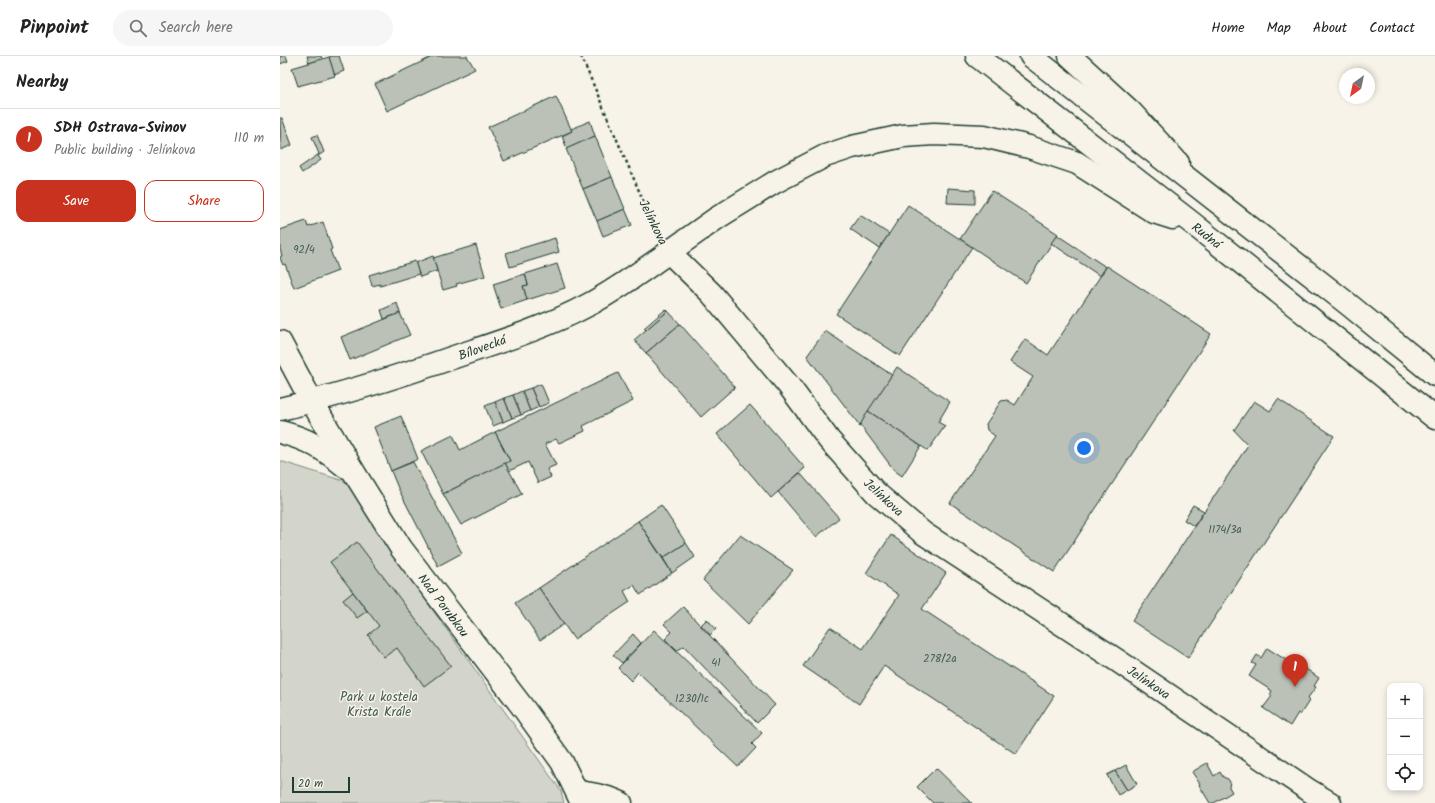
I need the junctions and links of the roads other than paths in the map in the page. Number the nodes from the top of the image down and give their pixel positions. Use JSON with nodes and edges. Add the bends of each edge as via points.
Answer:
{"nodes":[{"id":1,"x":977,"y":56,"type":"edge"},
{"id":2,"x":1031,"y":56,"type":"edge"},
{"id":3,"x":1070,"y":56,"type":"edge"},
{"id":4,"x":1207,"y":193,"type":"junction"},
{"id":5,"x":1192,"y":223,"type":"junction"},
{"id":6,"x":669,"y":252,"type":"junction"},
{"id":7,"x":280,"y":342,"type":"edge"},
{"id":8,"x":1435,"y":375,"type":"edge"},
{"id":9,"x":312,"y":402,"type":"junction"},
{"id":10,"x":280,"y":409,"type":"edge"},
{"id":11,"x":1435,"y":418,"type":"edge"},
{"id":12,"x":280,"y":432,"type":"edge"},
{"id":13,"x":355,"y":474,"type":"junction"},
{"id":14,"x":579,"y":798,"type":"edge"},
{"id":15,"x":621,"y":803,"type":"edge"},
{"id":16,"x":1330,"y":803,"type":"edge"}],
"edges":[{"from":1,"to":5,"type":"main road","name":"Rudná"},
{"from":2,"to":4,"type":"main road"},
{"from":3,"to":4,"type":"main road","via":[[1130,111]]},
{"from":4,"to":8,"type":"main road"},
{"from":5,"to":6,"type":"main road","name":"Bílovecká","via":[[1154,212],[1077,163],[984,136],[934,134],[903,136],[852,147],[825,156],[775,182]]},
{"from":5,"to":11,"type":"main road","name":"Rudná"},
{"from":6,"to":9,"type":"main road","name":"Bílovecká","via":[[604,296],[559,318],[443,361]]},
{"from":6,"to":16,"type":"main road","name":"Jelínkova","via":[[711,293],[789,386],[829,440],[876,493],[918,528]]},
{"from":7,"to":9,"type":"main road","name":"Nad Porubkou"},
{"from":9,"to":10,"type":"main road","name":"Bílovecká"},
{"from":9,"to":13,"type":"main road","name":"Nad Porubkou"},
{"from":12,"to":13,"type":"main road","via":[[298,436],[327,452]]},
{"from":13,"to":14,"type":"main road","name":"Nad Porubkou","via":[[401,548],[562,762]]},
{"from":14,"to":15,"type":"main road","via":[[599,795]]}]}
